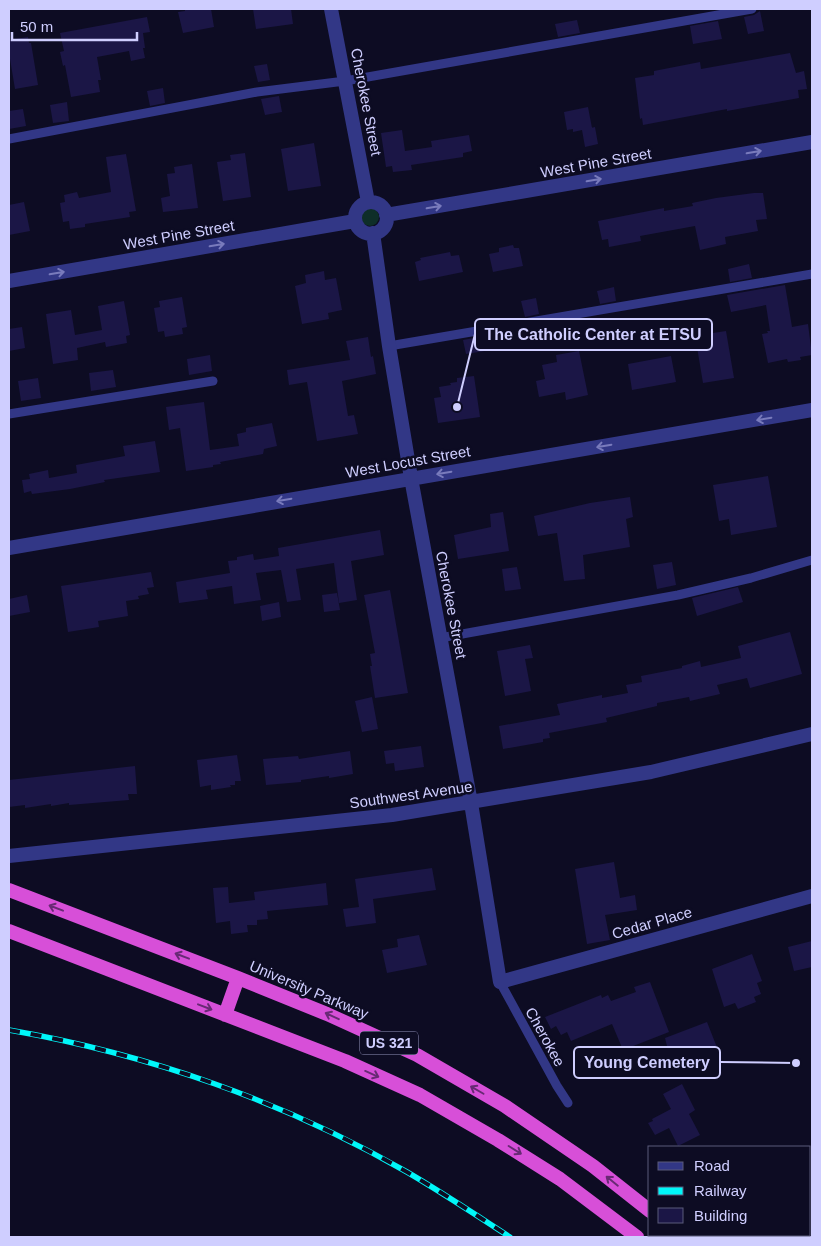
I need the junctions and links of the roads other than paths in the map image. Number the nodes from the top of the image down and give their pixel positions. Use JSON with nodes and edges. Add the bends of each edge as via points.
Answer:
{"nodes":[{"id":1,"x":331,"y":9,"type":"edge"},
{"id":2,"x":752,"y":9,"type":"edge"},
{"id":3,"x":345,"y":81,"type":"junction"},
{"id":4,"x":9,"y":139,"type":"edge"},
{"id":5,"x":812,"y":142,"type":"edge"},
{"id":6,"x":368,"y":202,"type":"junction"},
{"id":7,"x":386,"y":216,"type":"junction"},
{"id":8,"x":355,"y":221,"type":"junction"},
{"id":9,"x":373,"y":233,"type":"junction"},
{"id":10,"x":812,"y":274,"type":"edge"},
{"id":11,"x":9,"y":281,"type":"edge"},
{"id":12,"x":389,"y":346,"type":"junction"},
{"id":13,"x":212,"y":381,"type":"dead end"},
{"id":14,"x":812,"y":410,"type":"edge"},
{"id":15,"x":9,"y":414,"type":"edge"},
{"id":16,"x":411,"y":478,"type":"junction"},
{"id":17,"x":9,"y":548,"type":"edge"},
{"id":18,"x":812,"y":560,"type":"edge"},
{"id":19,"x":440,"y":638,"type":"junction"},
{"id":20,"x":812,"y":734,"type":"edge"},
{"id":21,"x":471,"y":803,"type":"junction"},
{"id":22,"x":9,"y":856,"type":"edge"},
{"id":23,"x":9,"y":890,"type":"edge"},
{"id":24,"x":812,"y":896,"type":"edge"},
{"id":25,"x":9,"y":930,"type":"edge"},
{"id":26,"x":238,"y":978,"type":"junction"},
{"id":27,"x":500,"y":982,"type":"junction"},
{"id":28,"x":225,"y":1015,"type":"junction"},
{"id":29,"x":568,"y":1103,"type":"dead end"},
{"id":30,"x":648,"y":1209,"type":"edge"},
{"id":31,"x":637,"y":1237,"type":"edge"}],
"edges":[{"from":1,"to":3,"type":"street","name":"Cherokee Street"},
{"from":2,"to":3,"type":"lane"},
{"from":3,"to":4,"type":"lane","via":[[257,92]]},
{"from":3,"to":6,"type":"street","name":"Cherokee Street"},
{"from":7,"to":5,"type":"street","name":"West Pine Street","one_way":true},
{"from":6,"to":7,"type":"street","via":[[382,207]]},
{"from":6,"to":8,"type":"street","via":[[356,211]]},
{"from":7,"to":9,"type":"street","via":[[382,229]]},
{"from":8,"to":9,"type":"street","via":[[360,229]]},
{"from":11,"to":8,"type":"street","name":"West Pine Street","one_way":true},
{"from":9,"to":12,"type":"street","name":"Cherokee Street"},
{"from":10,"to":12,"type":"lane"},
{"from":12,"to":16,"type":"street","name":"Cherokee Street"},
{"from":13,"to":15,"type":"lane"},
{"from":14,"to":16,"type":"street","name":"West Locust Street","one_way":true},
{"from":16,"to":17,"type":"street","name":"West Locust Street","one_way":true},
{"from":16,"to":19,"type":"street","name":"Cherokee Street"},
{"from":18,"to":19,"type":"lane","via":[[678,595]]},
{"from":19,"to":21,"type":"street","name":"Cherokee Street"},
{"from":20,"to":21,"type":"street","name":"Southwest Avenue","via":[[651,772]]},
{"from":21,"to":22,"type":"street","name":"Southwest Avenue","via":[[392,815]]},
{"from":21,"to":27,"type":"street","name":"Cherokee Street"},
{"from":26,"to":23,"type":"highway","name":"University Parkway","number":"US 321","one_way":true},
{"from":24,"to":27,"type":"street","name":"Cedar Place"},
{"from":25,"to":28,"type":"highway","number":"US 321","one_way":true},
{"from":26,"to":28,"type":"highway"},
{"from":30,"to":26,"type":"highway","name":"University Parkway","number":"US 321","one_way":true,"via":[[593,1166],[521,1117],[417,1056],[327,1014]]},
{"from":27,"to":29,"type":"lane","name":"Cherokee"},
{"from":28,"to":31,"type":"highway","number":"US 321","one_way":true,"via":[[345,1061],[420,1095],[560,1179]]}]}
